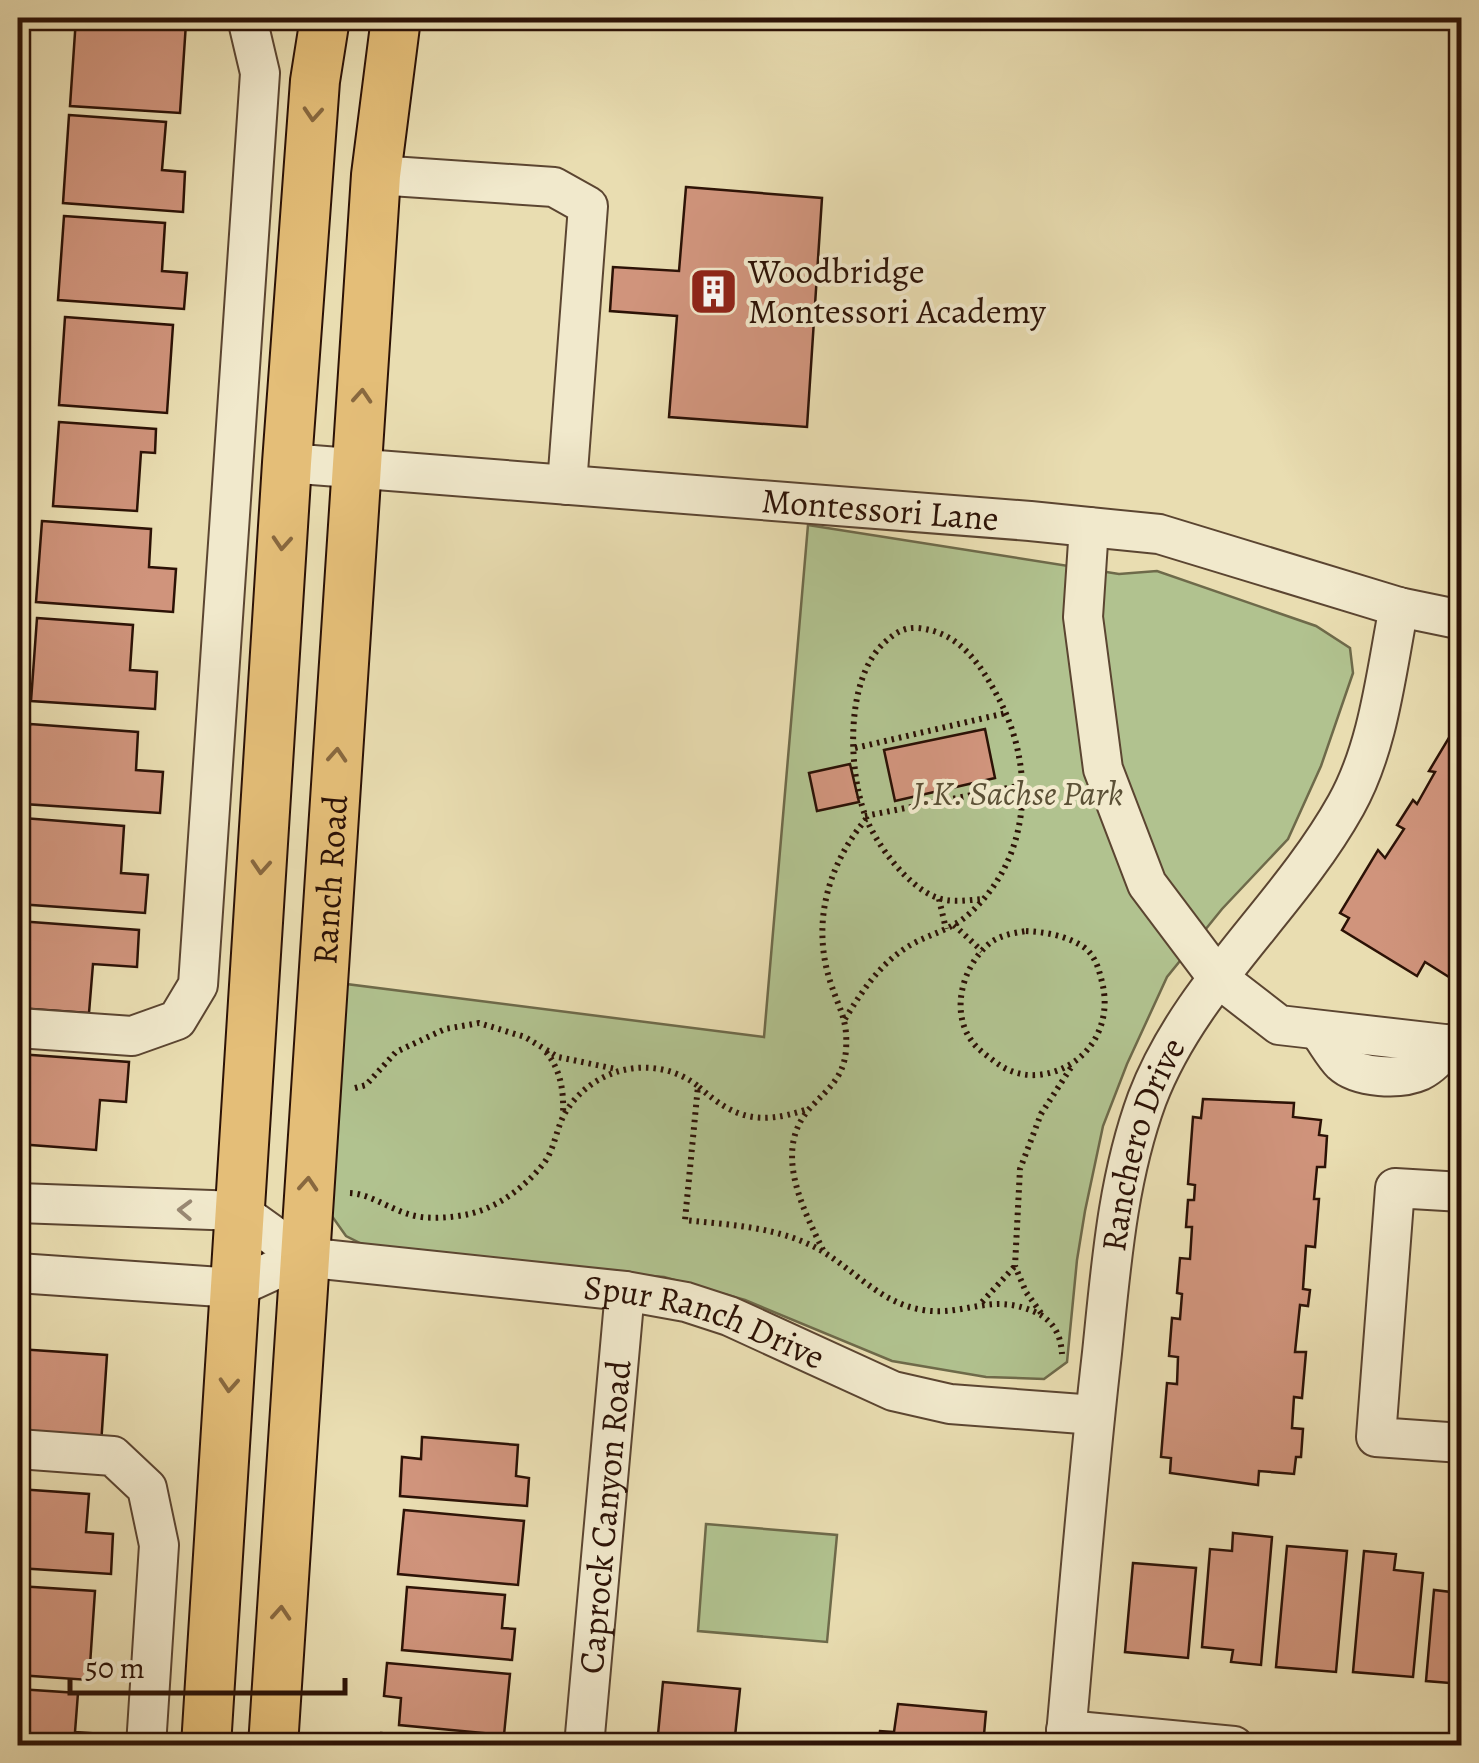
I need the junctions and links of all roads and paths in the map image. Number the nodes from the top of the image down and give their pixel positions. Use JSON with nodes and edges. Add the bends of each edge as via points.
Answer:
{"nodes":[{"id":1,"x":247,"y":18,"type":"edge"},
{"id":2,"x":325,"y":18,"type":"edge"},
{"id":3,"x":396,"y":18,"type":"edge"},
{"id":4,"x":376,"y":175,"type":"junction"},
{"id":5,"x":287,"y":462,"type":"junction"},
{"id":6,"x":357,"y":468,"type":"junction"},
{"id":7,"x":567,"y":485,"type":"junction"},
{"id":8,"x":1089,"y":527,"type":"junction"},
{"id":9,"x":1399,"y":608,"type":"junction"},
{"id":10,"x":1462,"y":620,"type":"edge"},
{"id":11,"x":1006,"y":712,"type":"junction"},
{"id":12,"x":855,"y":748,"type":"junction"},
{"id":13,"x":1023,"y":785,"type":"junction"},
{"id":14,"x":866,"y":818,"type":"junction"},
{"id":15,"x":939,"y":899,"type":"junction"},
{"id":16,"x":983,"y":899,"type":"junction"},
{"id":17,"x":950,"y":927,"type":"junction"},
{"id":18,"x":982,"y":952,"type":"junction"},
{"id":19,"x":1217,"y":977,"type":"junction"},
{"id":20,"x":845,"y":1019,"type":"junction"},
{"id":21,"x":18,"y":1028,"type":"edge"},
{"id":22,"x":1456,"y":1045,"type":"edge"},
{"id":23,"x":544,"y":1050,"type":"junction"},
{"id":24,"x":1074,"y":1064,"type":"junction"},
{"id":25,"x":622,"y":1070,"type":"junction"},
{"id":26,"x":698,"y":1086,"type":"junction"},
{"id":27,"x":348,"y":1088,"type":"dead end"},
{"id":28,"x":809,"y":1109,"type":"junction"},
{"id":29,"x":563,"y":1116,"type":"junction"},
{"id":30,"x":342,"y":1192,"type":"dead end"},
{"id":31,"x":1462,"y":1192,"type":"edge"},
{"id":32,"x":18,"y":1203,"type":"edge"},
{"id":33,"x":239,"y":1211,"type":"junction"},
{"id":34,"x":823,"y":1252,"type":"junction"},
{"id":35,"x":303,"y":1257,"type":"junction"},
{"id":36,"x":1014,"y":1266,"type":"junction"},
{"id":37,"x":18,"y":1272,"type":"edge"},
{"id":38,"x":235,"y":1288,"type":"junction"},
{"id":39,"x":624,"y":1291,"type":"junction"},
{"id":40,"x":981,"y":1303,"type":"junction"},
{"id":41,"x":1044,"y":1318,"type":"junction"},
{"id":42,"x":1063,"y":1365,"type":"dead end"},
{"id":43,"x":1095,"y":1416,"type":"junction"},
{"id":44,"x":1462,"y":1444,"type":"edge"},
{"id":45,"x":18,"y":1449,"type":"edge"},
{"id":46,"x":1065,"y":1738,"type":"edge"},
{"id":47,"x":146,"y":1746,"type":"edge"},
{"id":48,"x":206,"y":1746,"type":"edge"},
{"id":49,"x":273,"y":1746,"type":"edge"},
{"id":50,"x":584,"y":1746,"type":"edge"},
{"id":51,"x":1234,"y":1746,"type":"edge"}],
"edges":[{"from":1,"to":21,"type":"street","via":[[260,73],[198,985],[177,1020],[132,1036]]},
{"from":2,"to":5,"type":"main road","name":"Ranch Road","one_way":true},
{"from":3,"to":4,"type":"main road","name":"Ranch Road"},
{"from":6,"to":4,"type":"main road","name":"Ranch Road","one_way":true},
{"from":4,"to":7,"type":"street","via":[[554,187],[588,206]]},
{"from":5,"to":6,"type":"street","name":"Montessori Lane"},
{"from":5,"to":33,"type":"main road","name":"Ranch Road","one_way":true},
{"from":6,"to":7,"type":"street","name":"Montessori Lane"},
{"from":35,"to":6,"type":"main road","name":"Ranch Road","one_way":true},
{"from":7,"to":8,"type":"street","name":"Montessori Lane"},
{"from":8,"to":9,"type":"street","name":"Montessori Lane","via":[[1160,534]]},
{"from":8,"to":19,"type":"street","via":[[1082,617],[1102,769],[1147,884]]},
{"from":9,"to":10,"type":"street","name":"Montessori Lane"},
{"from":9,"to":19,"type":"street","name":"Ranchero Drive","via":[[1378,713],[1348,801]]},
{"from":11,"to":12,"type":"path"},
{"from":11,"to":12,"type":"path","via":[[971,654],[940,633],[904,628],[867,666],[855,710]]},
{"from":11,"to":13,"type":"path"},
{"from":12,"to":14,"type":"path"},
{"from":13,"to":14,"type":"path"},
{"from":13,"to":16,"type":"path","via":[[1016,845]]},
{"from":14,"to":15,"type":"path","via":[[888,858]]},
{"from":14,"to":20,"type":"path","via":[[842,854],[823,909],[825,960]]},
{"from":15,"to":16,"type":"path"},
{"from":15,"to":17,"type":"path"},
{"from":16,"to":17,"type":"path"},
{"from":17,"to":18,"type":"path"},
{"from":17,"to":20,"type":"path","via":[[885,962]]},
{"from":18,"to":24,"type":"path","via":[[962,989],[970,1039],[1022,1076]]},
{"from":18,"to":24,"type":"path","via":[[1000,937],[1026,931],[1058,936],[1094,958],[1105,993],[1102,1027]]},
{"from":19,"to":22,"type":"street","via":[[1280,1025]]},
{"from":19,"to":43,"type":"street","name":"Ranchero Drive","via":[[1169,1049],[1129,1158]]},
{"from":20,"to":28,"type":"path","via":[[842,1068]]},
{"from":23,"to":25,"type":"path"},
{"from":23,"to":27,"type":"path","via":[[502,1027],[460,1025],[396,1052],[366,1085]]},
{"from":23,"to":29,"type":"path","via":[[556,1064]]},
{"from":24,"to":36,"type":"path","via":[[1041,1114],[1020,1169]]},
{"from":25,"to":26,"type":"path","via":[[665,1068]]},
{"from":25,"to":29,"type":"path","via":[[589,1086]]},
{"from":26,"to":28,"type":"path","via":[[727,1109],[764,1120]]},
{"from":26,"to":34,"type":"path","via":[[685,1220],[772,1231]]},
{"from":28,"to":34,"type":"path","via":[[794,1138],[793,1174]]},
{"from":29,"to":30,"type":"path","via":[[546,1160],[522,1188],[470,1214],[410,1215]]},
{"from":31,"to":44,"type":"street","via":[[1396,1188],[1376,1437]]},
{"from":33,"to":32,"type":"street","one_way":true},
{"from":33,"to":35,"type":"street"},
{"from":33,"to":38,"type":"main road","name":"Ranch Road"},
{"from":34,"to":40,"type":"path","via":[[887,1297],[921,1310]]},
{"from":35,"to":38,"type":"street"},
{"from":35,"to":39,"type":"street","name":"Spur Ranch Drive"},
{"from":49,"to":35,"type":"main road","name":"Ranch Road","one_way":true},
{"from":36,"to":40,"type":"path"},
{"from":36,"to":41,"type":"path"},
{"from":37,"to":38,"type":"street"},
{"from":38,"to":48,"type":"main road","name":"Ranch Road","one_way":true},
{"from":39,"to":43,"type":"street","name":"Spur Ranch Drive","via":[[729,1316],[892,1391],[950,1404]]},
{"from":39,"to":50,"type":"street","name":"Caprock Canyon Road"},
{"from":40,"to":41,"type":"path"},
{"from":41,"to":42,"type":"path","via":[[1062,1339]]},
{"from":43,"to":46,"type":"street","name":"Ranchero Drive"},
{"from":45,"to":47,"type":"street","via":[[114,1456],[146,1488],[159,1544]]},
{"from":46,"to":51,"type":"street"}]}
